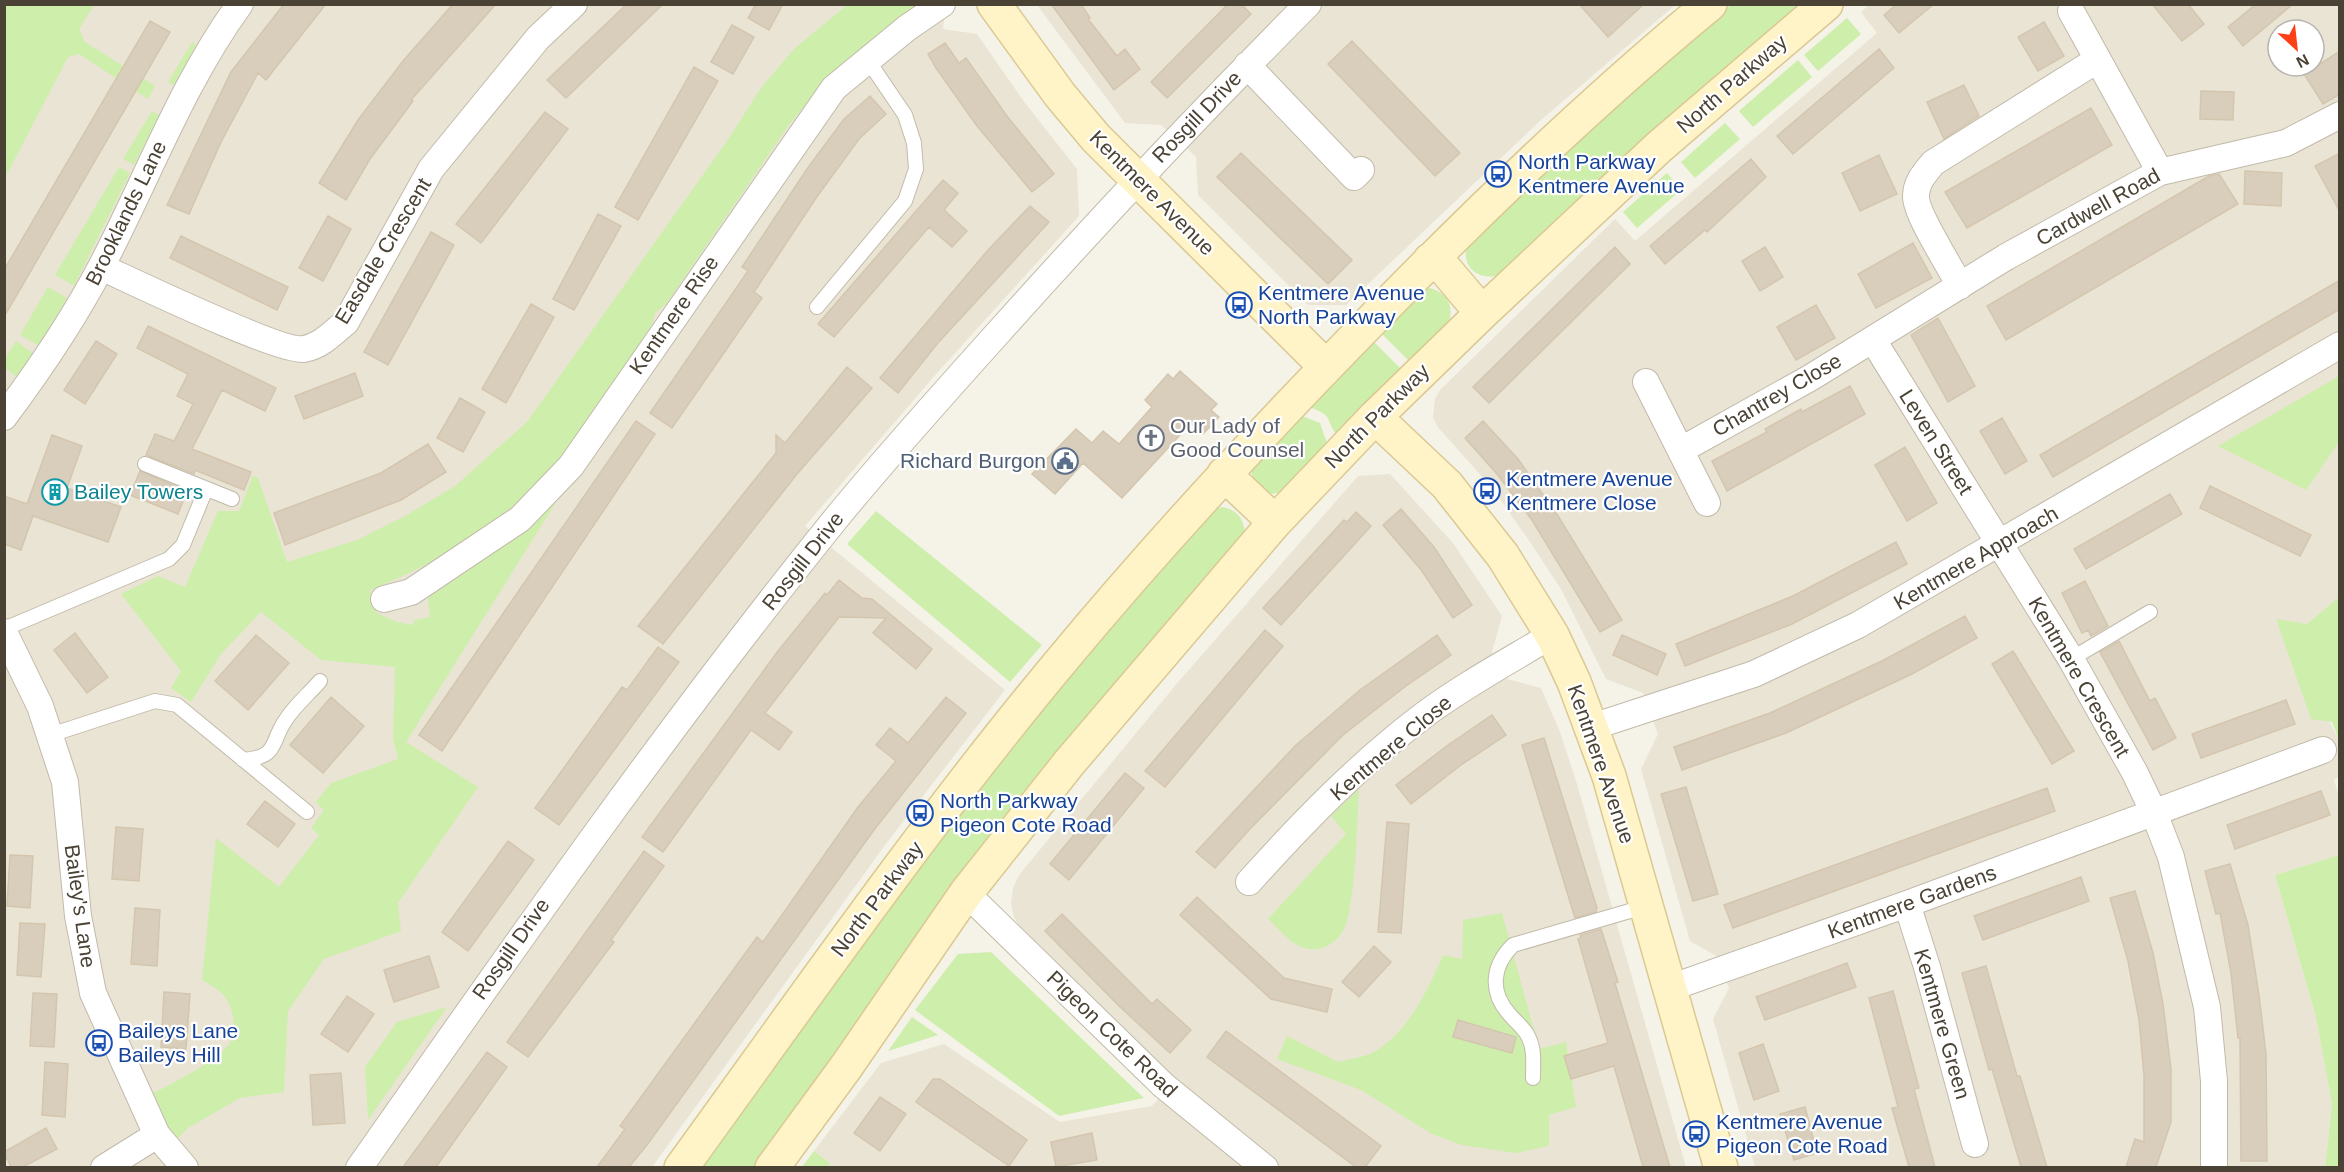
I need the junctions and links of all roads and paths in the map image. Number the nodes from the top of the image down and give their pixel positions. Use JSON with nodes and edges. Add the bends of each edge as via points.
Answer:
{"nodes":[{"id":1,"x":240,"y":4,"type":"edge"},
{"id":2,"x":574,"y":4,"type":"edge"},
{"id":3,"x":942,"y":4,"type":"edge"},
{"id":4,"x":994,"y":4,"type":"edge"},
{"id":5,"x":1308,"y":4,"type":"edge"},
{"id":6,"x":1826,"y":4,"type":"edge"},
{"id":7,"x":1701,"y":7,"type":"edge"},
{"id":8,"x":2067,"y":10,"type":"edge"},
{"id":9,"x":867,"y":59,"type":"junction"},
{"id":10,"x":2097,"y":60,"type":"junction"},
{"id":11,"x":1247,"y":65,"type":"junction"},
{"id":12,"x":2340,"y":115,"type":"edge"},
{"id":13,"x":1361,"y":171,"type":"dead end"},
{"id":14,"x":2160,"y":171,"type":"junction"},
{"id":15,"x":1137,"y":179,"type":"junction"},
{"id":16,"x":1430,"y":260,"type":"junction"},
{"id":17,"x":101,"y":267,"type":"junction"},
{"id":18,"x":1960,"y":286,"type":"junction"},
{"id":19,"x":817,"y":306,"type":"dead end"},
{"id":20,"x":1482,"y":313,"type":"junction"},
{"id":21,"x":1873,"y":340,"type":"junction"},
{"id":22,"x":2340,"y":345,"type":"edge"},
{"id":23,"x":1326,"y":367,"type":"junction"},
{"id":24,"x":1646,"y":382,"type":"dead end"},
{"id":25,"x":4,"y":417,"type":"edge"},
{"id":26,"x":1375,"y":417,"type":"junction"},
{"id":27,"x":1681,"y":450,"type":"junction"},
{"id":28,"x":145,"y":464,"type":"dead end"},
{"id":29,"x":1224,"y":474,"type":"junction"},
{"id":30,"x":206,"y":489,"type":"junction"},
{"id":31,"x":232,"y":499,"type":"dead end"},
{"id":32,"x":1707,"y":502,"type":"dead end"},
{"id":33,"x":1275,"y":522,"type":"junction"},
{"id":34,"x":1999,"y":544,"type":"junction"},
{"id":35,"x":384,"y":599,"type":"dead end"},
{"id":36,"x":2150,"y":612,"type":"dead end"},
{"id":37,"x":4,"y":630,"type":"edge"},
{"id":38,"x":1552,"y":635,"type":"junction"},
{"id":39,"x":2071,"y":659,"type":"junction"},
{"id":40,"x":320,"y":681,"type":"dead end"},
{"id":41,"x":1592,"y":727,"type":"junction"},
{"id":42,"x":50,"y":735,"type":"junction"},
{"id":43,"x":2323,"y":750,"type":"dead end"},
{"id":44,"x":243,"y":760,"type":"junction"},
{"id":45,"x":307,"y":812,"type":"dead end"},
{"id":46,"x":2154,"y":813,"type":"junction"},
{"id":47,"x":1249,"y":882,"type":"dead end"},
{"id":48,"x":966,"y":892,"type":"junction"},
{"id":49,"x":1907,"y":904,"type":"junction"},
{"id":50,"x":1647,"y":906,"type":"junction"},
{"id":51,"x":1670,"y":988,"type":"junction"},
{"id":52,"x":1533,"y":1078,"type":"dead end"},
{"id":53,"x":157,"y":1135,"type":"junction"},
{"id":54,"x":1975,"y":1144,"type":"dead end"},
{"id":55,"x":1259,"y":1166,"type":"edge"},
{"id":56,"x":104,"y":1167,"type":"edge"},
{"id":57,"x":185,"y":1167,"type":"edge"},
{"id":58,"x":359,"y":1167,"type":"edge"},
{"id":59,"x":681,"y":1167,"type":"edge"},
{"id":60,"x":772,"y":1167,"type":"edge"},
{"id":61,"x":1721,"y":1167,"type":"edge"},
{"id":62,"x":2214,"y":1167,"type":"edge"}],
"edges":[{"from":1,"to":17,"type":"street","name":"Brooklands Lane","via":[[221,30],[169,126]]},
{"from":2,"to":17,"type":"street","name":"Easdale Crescent","via":[[538,38],[431,169],[346,322],[327,339],[303,350],[269,341]]},
{"from":3,"to":9,"type":"street","name":"Kentmere Rise"},
{"from":4,"to":15,"type":"street","name":"Kentmere Avenue","via":[[1060,95]]},
{"from":5,"to":11,"type":"street","name":"Rosgill Drive"},
{"from":6,"to":20,"type":"street","name":"North Parkway","via":[[1659,147]]},
{"from":7,"to":16,"type":"street","name":"North Parkway"},
{"from":8,"to":10,"type":"street"},
{"from":9,"to":19,"type":"lane","via":[[905,115],[914,142],[916,169],[904,201]]},
{"from":9,"to":35,"type":"street","name":"Kentmere Rise","via":[[834,88],[571,466],[520,519],[411,592]]},
{"from":10,"to":14,"type":"street"},
{"from":10,"to":18,"type":"street","via":[[1933,163],[1920,180],[1915,198],[1922,217]]},
{"from":11,"to":13,"type":"street","via":[[1354,177]]},
{"from":11,"to":15,"type":"street","name":"Rosgill Drive"},
{"from":12,"to":14,"type":"street","name":"Cardwell Road","via":[[2286,143]]},
{"from":14,"to":18,"type":"street","name":"Cardwell Road"},
{"from":15,"to":23,"type":"street","name":"Kentmere Avenue"},
{"from":15,"to":58,"type":"street","name":"Rosgill Drive","via":[[901,442],[681,716],[577,856]]},
{"from":16,"to":20,"type":"street","via":[[1444,268]]},
{"from":16,"to":23,"type":"street","name":"North Parkway"},
{"from":17,"to":25,"type":"street","name":"Brooklands Lane","via":[[51,353]]},
{"from":18,"to":21,"type":"street","name":"Cardwell Road"},
{"from":20,"to":26,"type":"street","name":"North Parkway"},
{"from":21,"to":27,"type":"street","name":"Chantrey Close"},
{"from":21,"to":34,"type":"street","name":"Leven Street"},
{"from":22,"to":34,"type":"street","name":"Kentmere Approach"},
{"from":23,"to":29,"type":"street","name":"North Parkway"},
{"from":24,"to":27,"type":"street"},
{"from":26,"to":33,"type":"street","name":"North Parkway"},
{"from":26,"to":38,"type":"street","name":"Kentmere Avenue","via":[[1447,485],[1503,556]]},
{"from":27,"to":32,"type":"street"},
{"from":28,"to":30,"type":"lane"},
{"from":29,"to":33,"type":"street"},
{"from":29,"to":59,"type":"street","name":"North Parkway","via":[[1014,720],[886,886]]},
{"from":30,"to":31,"type":"lane"},
{"from":30,"to":37,"type":"lane","via":[[183,545],[169,559]]},
{"from":33,"to":48,"type":"street","name":"North Parkway","via":[[1069,763]]},
{"from":34,"to":39,"type":"street","name":"Kentmere Crescent"},
{"from":34,"to":41,"type":"street","name":"Kentmere Approach","via":[[1858,625],[1754,674]]},
{"from":36,"to":39,"type":"lane"},
{"from":37,"to":42,"type":"street","name":"Bailey's Lane"},
{"from":38,"to":41,"type":"street","name":"Kentmere Avenue"},
{"from":38,"to":47,"type":"street","name":"Kentmere Close","via":[[1424,715],[1302,824]]},
{"from":39,"to":46,"type":"street","name":"Kentmere Crescent"},
{"from":40,"to":44,"type":"lane","via":[[284,722],[274,747],[266,755]]},
{"from":41,"to":50,"type":"street","name":"Kentmere Avenue"},
{"from":42,"to":44,"type":"lane","via":[[155,701],[167,701]]},
{"from":42,"to":53,"type":"street","name":"Bailey's Lane","via":[[65,782],[78,916],[93,993]]},
{"from":43,"to":46,"type":"street"},
{"from":44,"to":45,"type":"lane"},
{"from":46,"to":49,"type":"street","name":"Kentmere Gardens"},
{"from":46,"to":62,"type":"street","name":"Kentmere Crescent","via":[[2171,857],[2207,1007],[2214,1081]]},
{"from":48,"to":55,"type":"street","name":"Pigeon Cote Road","via":[[1163,1085]]},
{"from":48,"to":60,"type":"street","name":"North Parkway"},
{"from":49,"to":51,"type":"street","name":"Kentmere Gardens"},
{"from":49,"to":54,"type":"street","name":"Kentmere Green"},
{"from":50,"to":51,"type":"street","name":"Kentmere Avenue"},
{"from":50,"to":52,"type":"lane","via":[[1513,945],[1504,955],[1497,966],[1496,993],[1532,1043]]},
{"from":51,"to":61,"type":"street","name":"Kentmere Avenue"},
{"from":53,"to":56,"type":"street"},
{"from":53,"to":57,"type":"street","name":"Bailey's Lane"}]}
